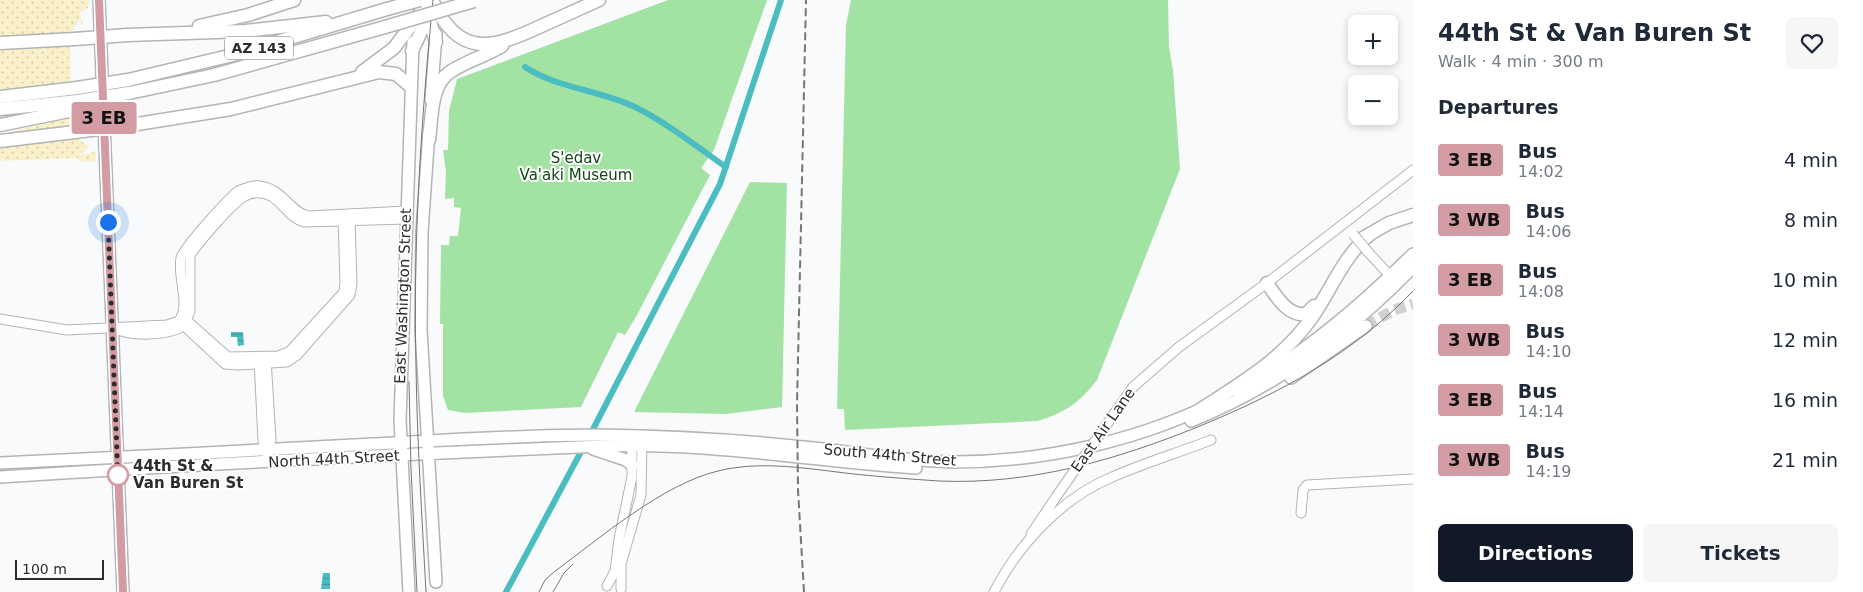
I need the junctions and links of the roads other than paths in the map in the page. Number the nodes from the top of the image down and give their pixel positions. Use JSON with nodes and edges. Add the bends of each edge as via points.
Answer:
{"nodes":[{"id":1,"x":294,"y":0,"type":"edge"},
{"id":2,"x":599,"y":0,"type":"edge"},
{"id":3,"x":99,"y":1,"type":"edge"},
{"id":4,"x":476,"y":1,"type":"edge"},
{"id":5,"x":430,"y":4,"type":"edge"},
{"id":6,"x":387,"y":10,"type":"junction"},
{"id":7,"x":414,"y":22,"type":"junction"},
{"id":8,"x":128,"y":35,"type":"junction"},
{"id":9,"x":516,"y":38,"type":"junction"},
{"id":10,"x":436,"y":42,"type":"joint"},
{"id":11,"x":0,"y":43,"type":"edge"},
{"id":12,"x":412,"y":51,"type":"junction"},
{"id":13,"x":346,"y":79,"type":"junction"},
{"id":14,"x":410,"y":86,"type":"junction"},
{"id":15,"x":129,"y":91,"type":"junction"},
{"id":16,"x":0,"y":97,"type":"edge"},
{"id":17,"x":78,"y":99,"type":"junction"},
{"id":18,"x":0,"y":110,"type":"edge"},
{"id":19,"x":0,"y":125,"type":"edge"},
{"id":20,"x":429,"y":140,"type":"junction"},
{"id":21,"x":0,"y":141,"type":"edge"},
{"id":22,"x":1413,"y":170,"type":"edge"},
{"id":23,"x":406,"y":215,"type":"junction"},
{"id":24,"x":1413,"y":215,"type":"edge"},
{"id":25,"x":346,"y":218,"type":"junction"},
{"id":26,"x":1344,"y":222,"type":"junction"},
{"id":27,"x":1370,"y":234,"type":"junction"},
{"id":28,"x":1413,"y":254,"type":"edge"},
{"id":29,"x":1413,"y":267,"type":"edge"},
{"id":30,"x":1394,"y":280,"type":"junction"},
{"id":31,"x":1267,"y":283,"type":"junction"},
{"id":32,"x":0,"y":319,"type":"edge"},
{"id":33,"x":183,"y":321,"type":"junction"},
{"id":34,"x":1366,"y":326,"type":"tunnel mouth"},
{"id":35,"x":113,"y":328,"type":"junction"},
{"id":36,"x":262,"y":360,"type":"junction"},
{"id":37,"x":1205,"y":411,"type":"junction"},
{"id":38,"x":1211,"y":440,"type":"dead end"},
{"id":39,"x":428,"y":441,"type":"junction"},
{"id":40,"x":637,"y":441,"type":"junction"},
{"id":41,"x":401,"y":443,"type":"junction"},
{"id":42,"x":591,"y":448,"type":"junction"},
{"id":43,"x":429,"y":454,"type":"junction"},
{"id":44,"x":267,"y":456,"type":"junction"},
{"id":45,"x":402,"y":456,"type":"junction"},
{"id":46,"x":117,"y":457,"type":"junction"},
{"id":47,"x":0,"y":463,"type":"edge"},
{"id":48,"x":632,"y":465,"type":"junction"},
{"id":49,"x":118,"y":470,"type":"junction"},
{"id":50,"x":0,"y":477,"type":"edge"},
{"id":51,"x":1413,"y":479,"type":"edge"},
{"id":52,"x":1301,"y":513,"type":"dead end"},
{"id":53,"x":1029,"y":539,"type":"junction"},
{"id":54,"x":436,"y":582,"type":"dead end"},
{"id":55,"x":607,"y":586,"type":"junction"},
{"id":56,"x":622,"y":591,"type":"edge"},
{"id":57,"x":123,"y":592,"type":"edge"},
{"id":58,"x":409,"y":592,"type":"edge"},
{"id":59,"x":598,"y":592,"type":"edge"},
{"id":60,"x":994,"y":592,"type":"edge"}],
"edges":[{"from":1,"to":8,"type":"highway","via":[[217,23]]},
{"from":2,"to":9,"type":"highway"},
{"from":3,"to":35,"type":"main road"},
{"from":4,"to":15,"type":"highway","number":"AZ 143","bridge":true,"via":[[187,82]]},
{"from":5,"to":6,"type":"highway","number":"AZ 143","bridge":true},
{"from":5,"to":7,"type":"highway"},
{"from":5,"to":9,"type":"highway","via":[[450,29],[472,42],[492,44]]},
{"from":5,"to":10,"type":"highway"},
{"from":5,"to":12,"type":"highway"},
{"from":6,"to":8,"type":"highway","via":[[277,28]]},
{"from":6,"to":15,"type":"highway","number":"AZ 143","via":[[233,55]]},
{"from":7,"to":12,"type":"main road","name":"East Washington Street"},
{"from":7,"to":13,"type":"highway","via":[[381,60]]},
{"from":8,"to":11,"type":"highway","bridge":true},
{"from":9,"to":20,"type":"highway","via":[[442,78],[435,98]]},
{"from":10,"to":20,"type":"main road","name":"East Washington Street"},
{"from":12,"to":14,"type":"main road","name":"East Washington Street"},
{"from":13,"to":14,"type":"highway","via":[[387,72]]},
{"from":13,"to":21,"type":"highway","bridge":true,"via":[[231,109]]},
{"from":14,"to":23,"type":"main road","name":"East Washington Street"},
{"from":15,"to":17,"type":"highway","number":"AZ 143","bridge":true},
{"from":15,"to":17,"type":"highway"},
{"from":16,"to":17,"type":"highway","number":"AZ 143"},
{"from":17,"to":18,"type":"highway","number":"AZ 143"},
{"from":17,"to":19,"type":"highway"},
{"from":20,"to":39,"type":"main road","name":"East Washington Street","via":[[421,301]]},
{"from":22,"to":26,"type":"street","name":"East Air Lane"},
{"from":23,"to":25,"type":"street"},
{"from":23,"to":41,"type":"main road","name":"East Washington Street"},
{"from":24,"to":27,"type":"highway"},
{"from":25,"to":33,"type":"street","via":[[304,215],[276,191],[265,187],[255,186],[239,191],[182,255]]},
{"from":25,"to":36,"type":"street","via":[[352,284],[350,295],[294,358],[281,363]]},
{"from":26,"to":30,"type":"street","bridge":true},
{"from":26,"to":31,"type":"street","name":"East Air Lane"},
{"from":27,"to":31,"type":"highway","via":[[1350,249],[1309,313],[1293,312]]},
{"from":27,"to":37,"type":"highway","via":[[1349,255],[1312,316],[1287,347]]},
{"from":28,"to":30,"type":"main road","name":"South 44th Street"},
{"from":29,"to":30,"type":"main road","name":"South 44th Street"},
{"from":30,"to":37,"type":"main road","name":"South 44th Street","via":[[1305,349]]},
{"from":31,"to":53,"type":"street","name":"East Air Lane","bridge":true,"via":[[1178,347],[1133,387]]},
{"from":32,"to":35,"type":"street","via":[[54,329]]},
{"from":33,"to":35,"type":"street"},
{"from":33,"to":36,"type":"street","via":[[228,357]]},
{"from":34,"to":37,"type":"main road","via":[[1288,380]]},
{"from":35,"to":46,"type":"main road"},
{"from":36,"to":44,"type":"street","via":[[271,440]]},
{"from":37,"to":40,"type":"main road","name":"South 44th Street","via":[[1108,441],[1044,454],[988,460],[926,461],[753,442]]},
{"from":38,"to":53,"type":"street","name":"East Air Lane","via":[[1110,478],[1071,501]]},
{"from":39,"to":40,"type":"main road","name":"South 44th Street","via":[[600,435]]},
{"from":39,"to":41,"type":"main road","name":"North 44th Street"},
{"from":39,"to":43,"type":"main road","name":"East Washington Street"},
{"from":40,"to":42,"type":"main road","name":"South 44th Street"},
{"from":40,"to":48,"type":"street"},
{"from":40,"to":56,"type":"street","via":[[641,495],[621,564]]},
{"from":41,"to":44,"type":"main road","name":"North 44th Street"},
{"from":41,"to":45,"type":"main road","name":"East Washington Street"},
{"from":42,"to":43,"type":"main road","name":"South 44th Street"},
{"from":42,"to":48,"type":"main road"},
{"from":43,"to":45,"type":"main road","name":"North 44th Street"},
{"from":43,"to":54,"type":"main road","name":"East Washington Street"},
{"from":44,"to":45,"type":"main road","name":"North 44th Street"},
{"from":44,"to":46,"type":"main road","name":"North 44th Street"},
{"from":44,"to":49,"type":"main road","name":"North 44th Street"},
{"from":45,"to":58,"type":"main road","name":"East Washington Street"},
{"from":46,"to":47,"type":"main road","name":"North 44th Street"},
{"from":46,"to":49,"type":"main road"},
{"from":48,"to":55,"type":"street","via":[[614,571]]},
{"from":49,"to":50,"type":"main road","name":"North 44th Street"},
{"from":49,"to":57,"type":"main road"},
{"from":51,"to":52,"type":"street","via":[[1307,485],[1303,490]]},
{"from":53,"to":60,"type":"street","name":"East Air Lane"},
{"from":55,"to":56,"type":"street","via":[[617,586]]},
{"from":55,"to":59,"type":"street"}]}
